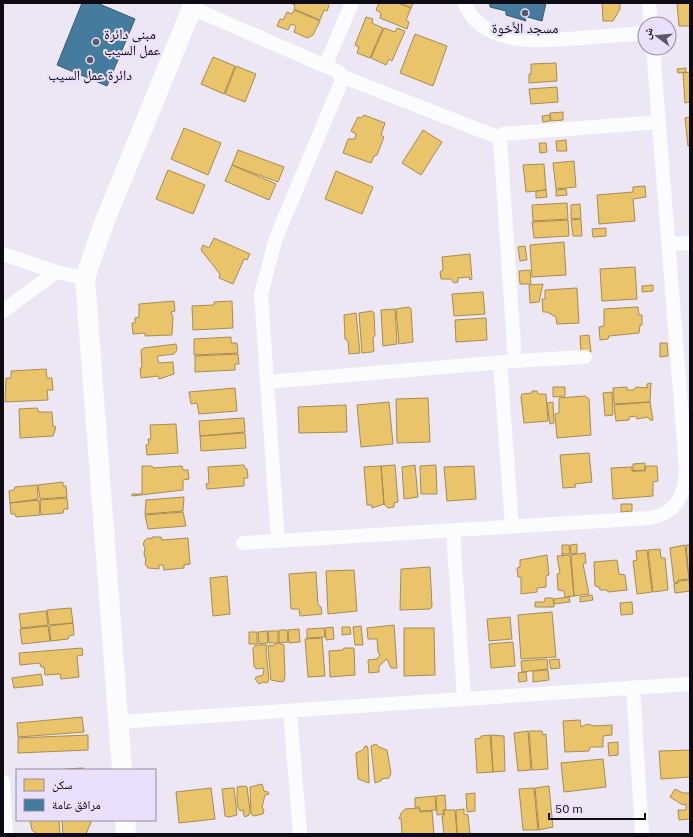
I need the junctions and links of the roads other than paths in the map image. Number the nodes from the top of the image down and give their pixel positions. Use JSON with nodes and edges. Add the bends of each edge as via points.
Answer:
{"nodes":[{"id":1,"x":352,"y":3,"type":"edge"},
{"id":2,"x":464,"y":3,"type":"edge"},
{"id":3,"x":649,"y":3,"type":"edge"},
{"id":4,"x":193,"y":6,"type":"edge"},
{"id":5,"x":650,"y":16,"type":"edge"},
{"id":6,"x":637,"y":34,"type":"edge"},
{"id":7,"x":654,"y":56,"type":"edge"},
{"id":8,"x":325,"y":66,"type":"junction"},
{"id":9,"x":341,"y":76,"type":"junction"},
{"id":10,"x":659,"y":122,"type":"junction"},
{"id":11,"x":500,"y":138,"type":"junction"},
{"id":12,"x":690,"y":243,"type":"edge"},
{"id":13,"x":668,"y":244,"type":"junction"},
{"id":14,"x":3,"y":254,"type":"edge"},
{"id":15,"x":56,"y":272,"type":"junction"},
{"id":16,"x":85,"y":278,"type":"junction"},
{"id":17,"x":3,"y":311,"type":"edge"},
{"id":18,"x":585,"y":357,"type":"dead end"},
{"id":19,"x":515,"y":361,"type":"junction"},
{"id":20,"x":500,"y":362,"type":"junction"},
{"id":21,"x":267,"y":382,"type":"junction"},
{"id":22,"x":512,"y":527,"type":"junction"},
{"id":23,"x":453,"y":530,"type":"junction"},
{"id":24,"x":278,"y":541,"type":"junction"},
{"id":25,"x":242,"y":543,"type":"dead end"},
{"id":26,"x":690,"y":684,"type":"edge"},
{"id":27,"x":633,"y":687,"type":"junction"},
{"id":28,"x":464,"y":699,"type":"junction"},
{"id":29,"x":290,"y":711,"type":"junction"},
{"id":30,"x":118,"y":722,"type":"junction"},
{"id":31,"x":122,"y":769,"type":"edge"},
{"id":32,"x":3,"y":782,"type":"edge"},
{"id":33,"x":125,"y":821,"type":"edge"},
{"id":34,"x":6,"y":834,"type":"edge"},
{"id":35,"x":126,"y":834,"type":"edge"},
{"id":36,"x":300,"y":834,"type":"edge"},
{"id":37,"x":642,"y":834,"type":"edge"}],
"edges":[{"from":1,"to":8,"type":"street"},
{"from":2,"to":6,"type":"street","via":[[472,18],[485,28],[508,38],[530,42]]},
{"from":3,"to":5,"type":"street"},
{"from":4,"to":8,"type":"street"},
{"from":4,"to":16,"type":"street","via":[[104,223]]},
{"from":7,"to":10,"type":"street"},
{"from":8,"to":9,"type":"street","via":[[339,72]]},
{"from":9,"to":11,"type":"street"},
{"from":9,"to":21,"type":"street","via":[[339,87],[276,238],[261,294]]},
{"from":10,"to":11,"type":"street","via":[[503,134]]},
{"from":10,"to":13,"type":"street"},
{"from":11,"to":19,"type":"street"},
{"from":12,"to":13,"type":"street"},
{"from":13,"to":22,"type":"street","via":[[686,468],[682,494],[673,508],[664,515],[651,518]]},
{"from":14,"to":15,"type":"street"},
{"from":15,"to":16,"type":"street"},
{"from":15,"to":17,"type":"street"},
{"from":16,"to":30,"type":"street"},
{"from":18,"to":19,"type":"street"},
{"from":19,"to":20,"type":"street"},
{"from":20,"to":21,"type":"street"},
{"from":20,"to":22,"type":"street"},
{"from":21,"to":24,"type":"street"},
{"from":22,"to":23,"type":"street"},
{"from":23,"to":24,"type":"street"},
{"from":23,"to":28,"type":"street"},
{"from":24,"to":25,"type":"street"},
{"from":26,"to":27,"type":"street"},
{"from":27,"to":28,"type":"street"},
{"from":27,"to":37,"type":"street"},
{"from":28,"to":29,"type":"street"},
{"from":29,"to":30,"type":"street"},
{"from":29,"to":36,"type":"street"},
{"from":30,"to":31,"type":"street"},
{"from":32,"to":34,"type":"street"},
{"from":33,"to":35,"type":"street"}]}
